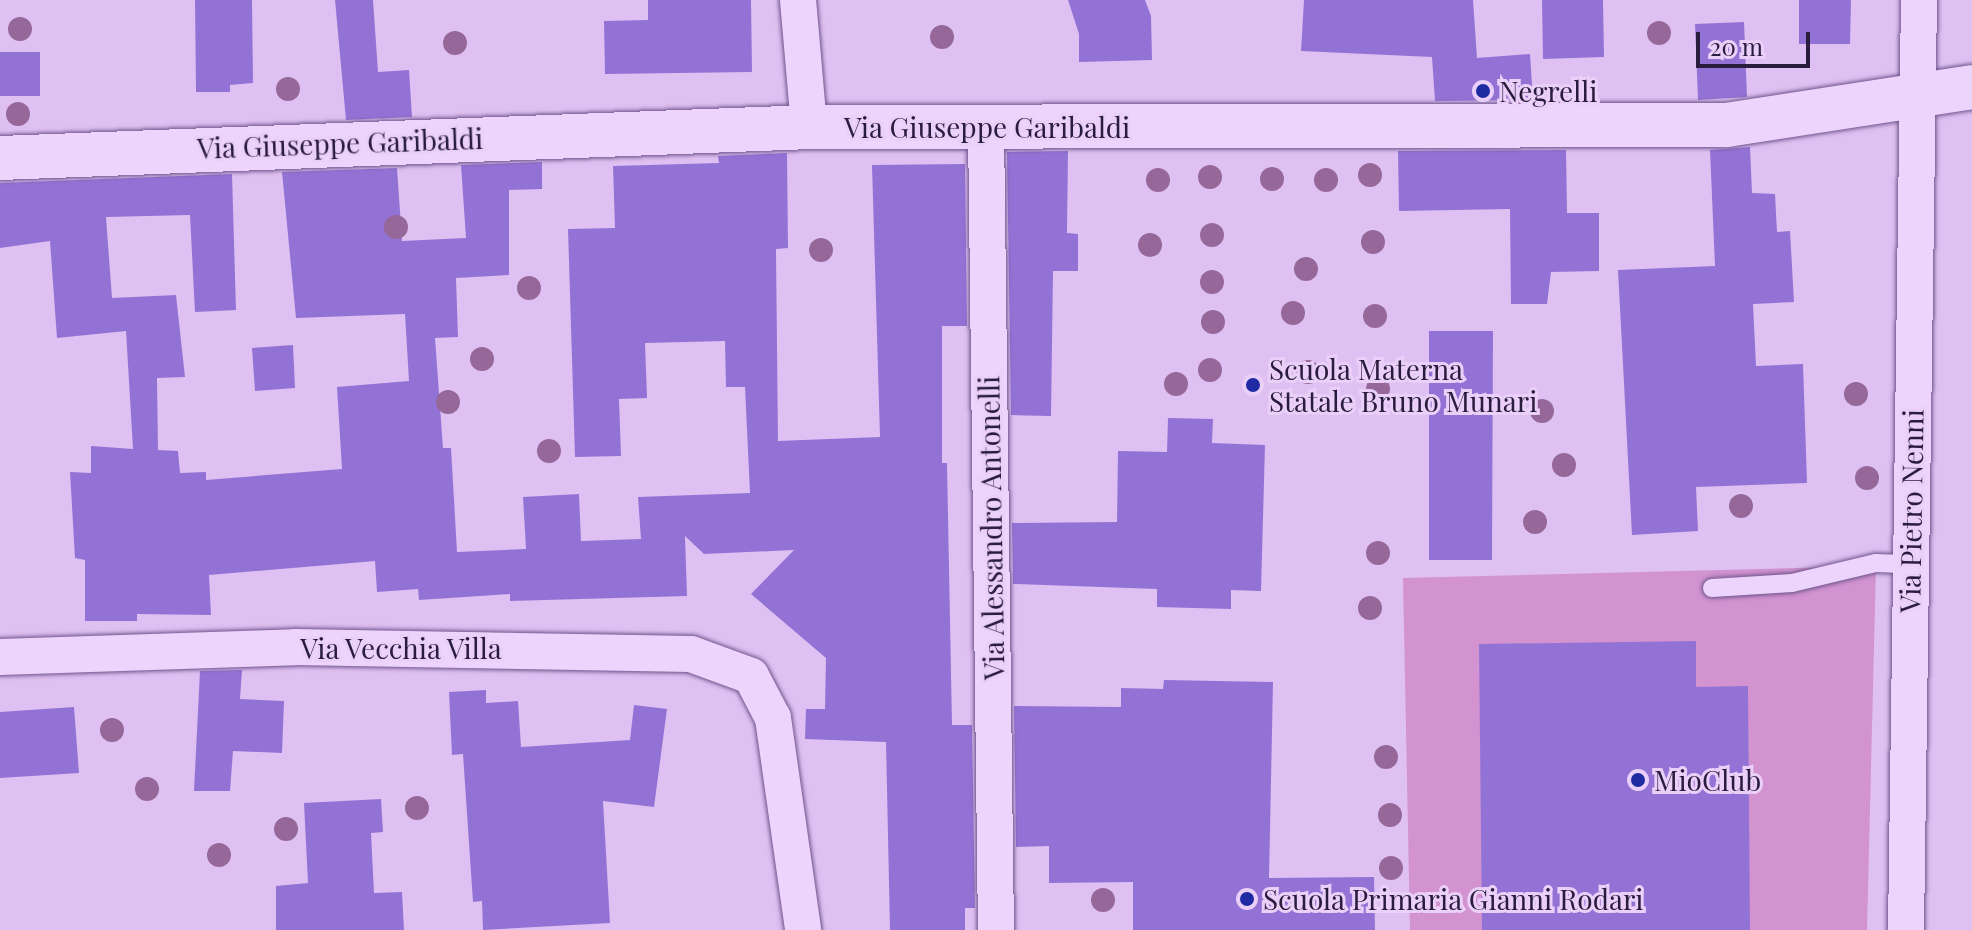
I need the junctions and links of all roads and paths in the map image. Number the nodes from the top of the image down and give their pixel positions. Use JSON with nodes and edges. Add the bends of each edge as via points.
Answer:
{"nodes":[{"id":1,"x":798,"y":0,"type":"edge"},
{"id":2,"x":1919,"y":0,"type":"edge"},
{"id":3,"x":1972,"y":87,"type":"edge"},
{"id":4,"x":1917,"y":92,"type":"junction"},
{"id":5,"x":986,"y":126,"type":"junction"},
{"id":6,"x":809,"y":127,"type":"junction"},
{"id":7,"x":0,"y":158,"type":"edge"},
{"id":8,"x":1909,"y":564,"type":"junction"},
{"id":9,"x":1712,"y":588,"type":"dead end"},
{"id":10,"x":0,"y":657,"type":"edge"},
{"id":11,"x":803,"y":930,"type":"edge"},
{"id":12,"x":996,"y":930,"type":"edge"},
{"id":13,"x":1906,"y":930,"type":"edge"}],
"edges":[{"from":1,"to":6,"type":"street"},
{"from":2,"to":4,"type":"street","name":"Via Pietro Nenni"},
{"from":3,"to":4,"type":"street","name":"Via Giuseppe Garibaldi"},
{"from":4,"to":5,"type":"street","name":"Via Giuseppe Garibaldi","via":[[1811,116],[1727,125]]},
{"from":4,"to":8,"type":"street","name":"Via Pietro Nenni"},
{"from":5,"to":6,"type":"street","name":"Via Giuseppe Garibaldi"},
{"from":5,"to":12,"type":"street","name":"Via Alessandro Antonelli"},
{"from":6,"to":7,"type":"street","name":"Via Giuseppe Garibaldi"},
{"from":8,"to":9,"type":"lane","via":[[1876,563],[1792,583]]},
{"from":8,"to":13,"type":"street","name":"Via Pietro Nenni"},
{"from":10,"to":11,"type":"street","name":"Via Vecchia Villa","via":[[295,647],[691,654],[751,676],[773,718]]}]}
